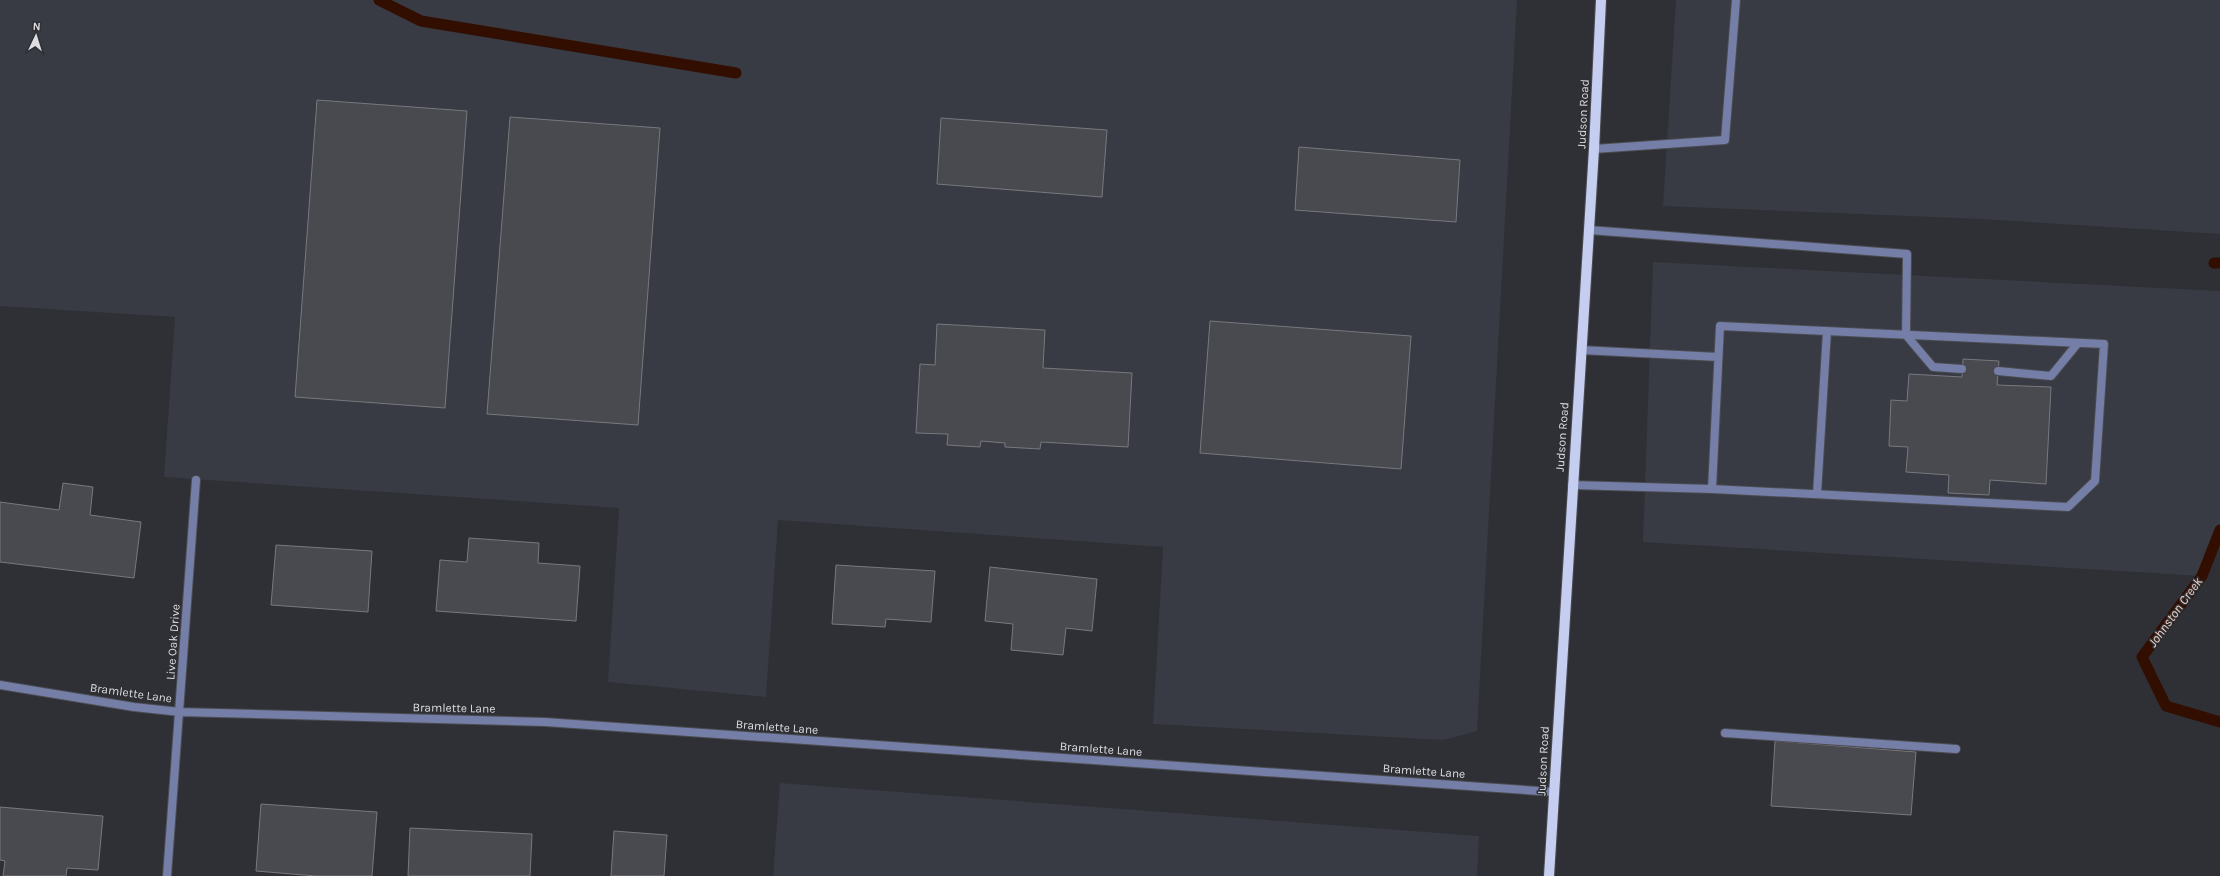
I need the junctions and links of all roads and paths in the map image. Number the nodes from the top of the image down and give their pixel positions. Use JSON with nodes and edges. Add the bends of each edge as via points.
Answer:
{"nodes":[{"id":1,"x":1601,"y":0,"type":"edge"},
{"id":2,"x":1736,"y":0,"type":"edge"},
{"id":3,"x":1594,"y":149,"type":"junction"},
{"id":4,"x":1589,"y":230,"type":"junction"},
{"id":5,"x":1827,"y":331,"type":"junction"},
{"id":6,"x":1906,"y":335,"type":"junction"},
{"id":7,"x":2078,"y":343,"type":"junction"},
{"id":8,"x":1581,"y":350,"type":"junction"},
{"id":9,"x":1718,"y":357,"type":"junction"},
{"id":10,"x":1962,"y":369,"type":"dead end"},
{"id":11,"x":1998,"y":371,"type":"dead end"},
{"id":12,"x":196,"y":480,"type":"dead end"},
{"id":13,"x":1572,"y":485,"type":"junction"},
{"id":14,"x":1712,"y":489,"type":"junction"},
{"id":15,"x":1817,"y":494,"type":"junction"},
{"id":16,"x":0,"y":685,"type":"edge"},
{"id":17,"x":180,"y":712,"type":"junction"},
{"id":18,"x":1725,"y":733,"type":"dead end"},
{"id":19,"x":1956,"y":749,"type":"dead end"},
{"id":20,"x":1554,"y":792,"type":"junction"},
{"id":21,"x":167,"y":876,"type":"edge"},
{"id":22,"x":1549,"y":876,"type":"edge"}],
"edges":[{"from":1,"to":3,"type":"main road","name":"Judson Road"},
{"from":2,"to":3,"type":"street","via":[[1725,140]]},
{"from":3,"to":4,"type":"main road","name":"Judson Road"},
{"from":4,"to":6,"type":"street","via":[[1907,254]]},
{"from":4,"to":8,"type":"main road","name":"Judson Road"},
{"from":5,"to":6,"type":"street"},
{"from":5,"to":9,"type":"street","via":[[1720,326]]},
{"from":5,"to":15,"type":"street"},
{"from":6,"to":7,"type":"street"},
{"from":6,"to":10,"type":"street","via":[[1933,368]]},
{"from":7,"to":11,"type":"street","via":[[2051,376]]},
{"from":7,"to":15,"type":"street","via":[[2104,344],[2095,481],[2068,507]]},
{"from":8,"to":9,"type":"street"},
{"from":8,"to":13,"type":"main road","name":"Judson Road"},
{"from":9,"to":14,"type":"street"},
{"from":12,"to":17,"type":"street","name":"Live Oak Drive"},
{"from":13,"to":14,"type":"street"},
{"from":13,"to":20,"type":"main road","name":"Judson Road"},
{"from":14,"to":15,"type":"street"},
{"from":16,"to":17,"type":"street","name":"Bramlette Lane"},
{"from":17,"to":20,"type":"street","name":"Bramlette Lane","via":[[573,724]]},
{"from":17,"to":21,"type":"street","name":"Live Oak Drive"},
{"from":18,"to":19,"type":"street"},
{"from":20,"to":22,"type":"main road","name":"Judson Road"}]}
